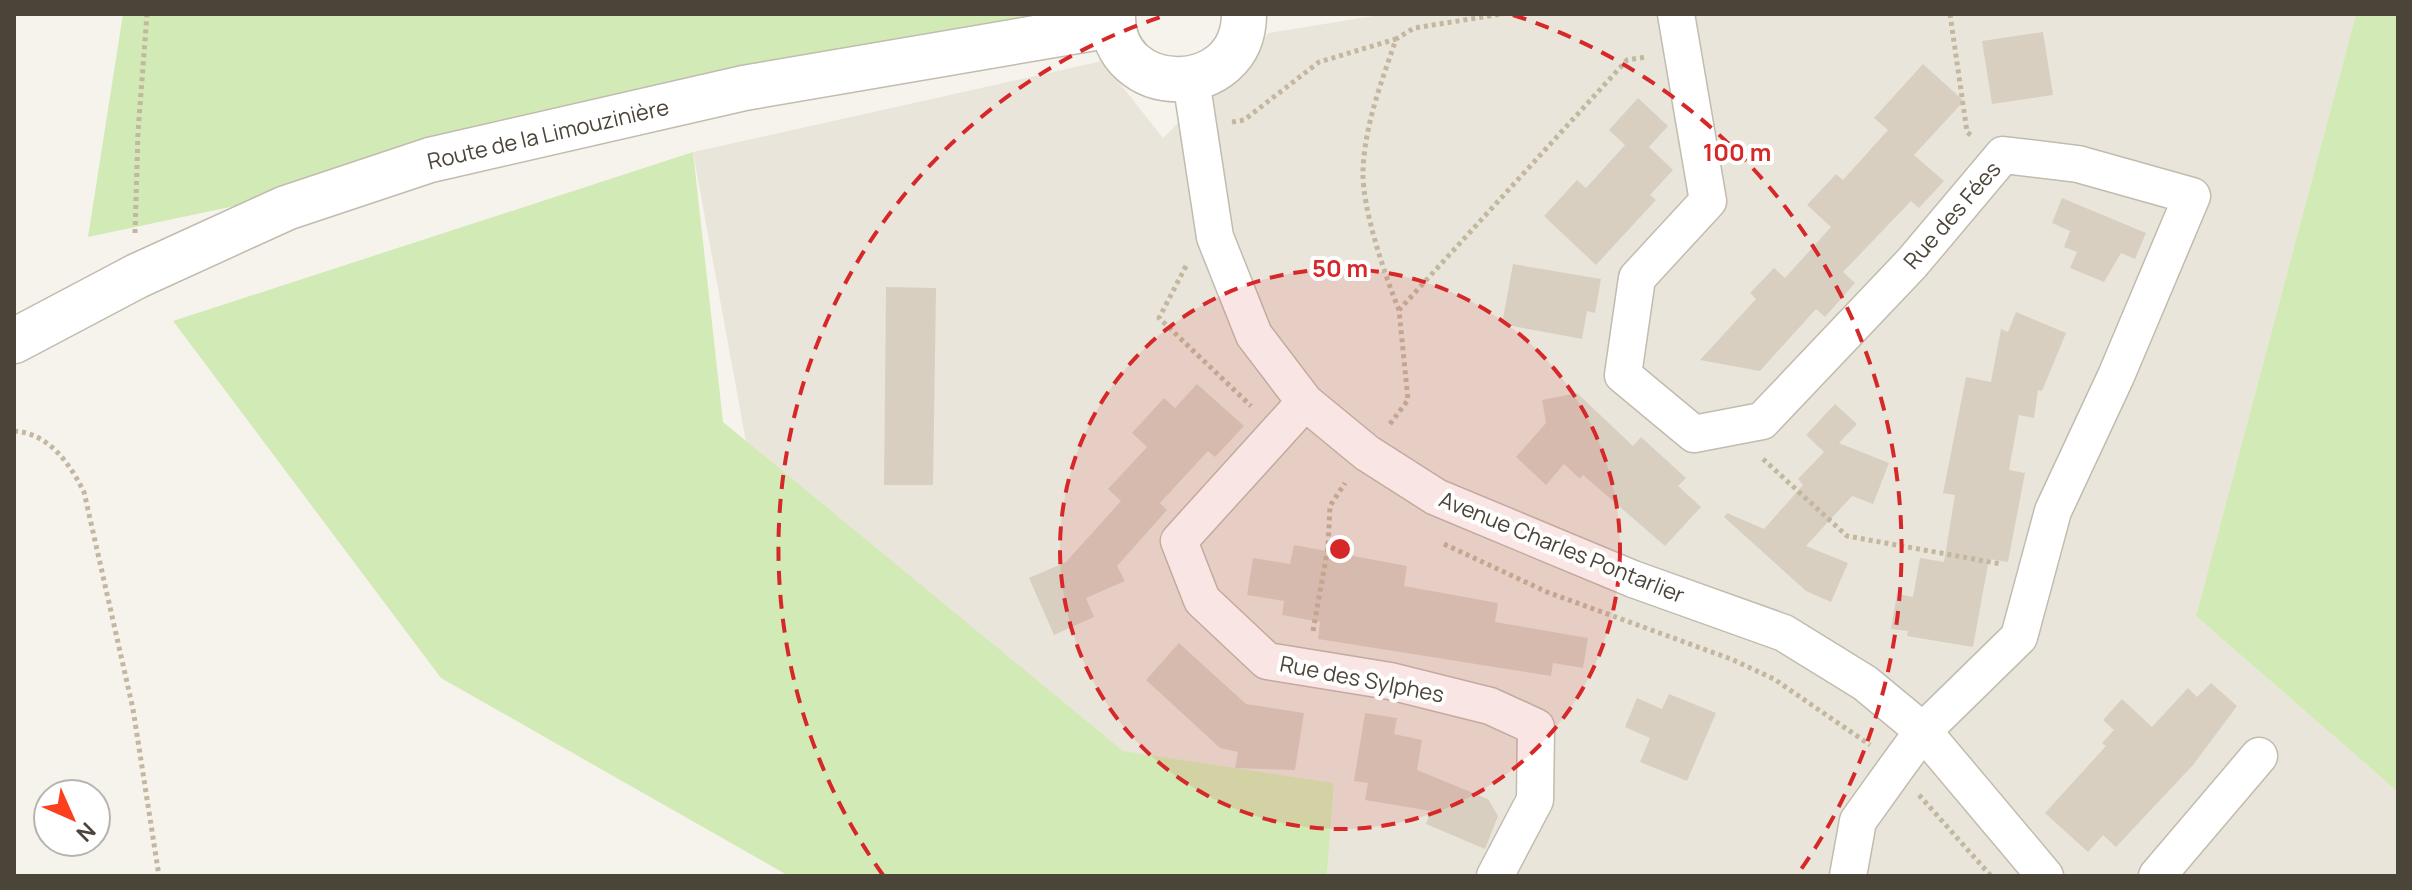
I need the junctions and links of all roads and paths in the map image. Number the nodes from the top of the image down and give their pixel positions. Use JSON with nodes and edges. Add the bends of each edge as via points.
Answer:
{"nodes":[{"id":1,"x":147,"y":14,"type":"edge"},
{"id":2,"x":1244,"y":14,"type":"edge"},
{"id":3,"x":1502,"y":14,"type":"edge"},
{"id":4,"x":1676,"y":14,"type":"edge"},
{"id":5,"x":1950,"y":14,"type":"edge"},
{"id":6,"x":1113,"y":20,"type":"edge"},
{"id":7,"x":1396,"y":39,"type":"junction"},
{"id":8,"x":1683,"y":51,"type":"junction"},
{"id":9,"x":1191,"y":80,"type":"junction"},
{"id":10,"x":1196,"y":130,"type":"junction"},
{"id":11,"x":2000,"y":160,"type":"junction"},
{"id":12,"x":1187,"y":264,"type":"dead end"},
{"id":13,"x":137,"y":276,"type":"junction"},
{"id":14,"x":1399,"y":310,"type":"junction"},
{"id":15,"x":14,"y":341,"type":"edge"},
{"id":16,"x":1305,"y":402,"type":"junction"},
{"id":17,"x":1754,"y":422,"type":"junction"},
{"id":18,"x":14,"y":431,"type":"edge"},
{"id":19,"x":1277,"y":431,"type":"junction"},
{"id":20,"x":1367,"y":453,"type":"junction"},
{"id":21,"x":1333,"y":477,"type":"dead end"},
{"id":22,"x":1344,"y":486,"type":"junction"},
{"id":23,"x":1356,"y":493,"type":"dead end"},
{"id":24,"x":1431,"y":537,"type":"dead end"},
{"id":25,"x":2037,"y":571,"type":"junction"},
{"id":26,"x":1306,"y":667,"type":"junction"},
{"id":27,"x":1923,"y":731,"type":"junction"},
{"id":28,"x":2259,"y":756,"type":"dead end"},
{"id":29,"x":1896,"y":768,"type":"junction"},
{"id":30,"x":159,"y":876,"type":"edge"},
{"id":31,"x":1495,"y":876,"type":"edge"},
{"id":32,"x":1848,"y":876,"type":"edge"},
{"id":33,"x":1991,"y":876,"type":"edge"},
{"id":34,"x":2045,"y":876,"type":"edge"},
{"id":35,"x":2157,"y":876,"type":"edge"}],
"edges":[{"from":1,"to":13,"type":"path","via":[[136,179]]},
{"from":2,"to":9,"type":"street","via":[[1238,43],[1226,60]]},
{"from":3,"to":7,"type":"path","via":[[1414,28]]},
{"from":4,"to":8,"type":"street","name":"Rue des Fées"},
{"from":5,"to":11,"type":"path","via":[[1967,132]]},
{"from":6,"to":9,"type":"street","via":[[1119,46],[1131,62],[1149,74]]},
{"from":6,"to":13,"type":"street","name":"Route de la Limouzinière","via":[[744,88],[430,160],[286,208]]},
{"from":7,"to":10,"type":"path","via":[[1319,62],[1244,120]]},
{"from":7,"to":14,"type":"path","via":[[1372,115],[1363,169]]},
{"from":8,"to":14,"type":"path","via":[[1627,60]]},
{"from":8,"to":17,"type":"street","name":"Rue des Fées","via":[[1708,201],[1637,278],[1623,375],[1694,434]]},
{"from":9,"to":10,"type":"street","name":"Avenue Charles Pontarlier"},
{"from":10,"to":16,"type":"street","name":"Avenue Charles Pontarlier","via":[[1221,251],[1254,335]]},
{"from":11,"to":17,"type":"street","name":"Rue des Fées","via":[[1912,263],[1762,421]]},
{"from":11,"to":25,"type":"street","name":"Rue des Fées","via":[[2003,155],[2078,164],[2192,196],[2053,511]]},
{"from":12,"to":19,"type":"path","via":[[1159,318]]},
{"from":13,"to":15,"type":"street","name":"Route de la Limouzinière"},
{"from":14,"to":20,"type":"path","via":[[1408,400]]},
{"from":16,"to":19,"type":"street","name":"Rue des Sylphes"},
{"from":16,"to":20,"type":"street","name":"Avenue Charles Pontarlier"},
{"from":17,"to":25,"type":"path","via":[[1757,453],[1847,536]]},
{"from":18,"to":30,"type":"path","via":[[46,443],[70,464],[84,492],[133,709]]},
{"from":19,"to":26,"type":"street","name":"Rue des Sylphes","via":[[1179,541],[1202,600],[1267,661]]},
{"from":20,"to":22,"type":"path"},
{"from":20,"to":27,"type":"street","name":"Avenue Charles Pontarlier","via":[[1436,497],[1633,579],[1784,633],[1865,683]]},
{"from":21,"to":22,"type":"path"},
{"from":22,"to":23,"type":"path"},
{"from":22,"to":26,"type":"path","via":[[1330,506],[1328,547]]},
{"from":24,"to":29,"type":"path","via":[[1547,592],[1774,679]]},
{"from":25,"to":27,"type":"street","name":"Rue des Fées","via":[[2019,637]]},
{"from":26,"to":31,"type":"street","name":"Rue des Sylphes","via":[[1490,706],[1536,727],[1535,800]]},
{"from":27,"to":29,"type":"street","name":"Rue des Fées"},
{"from":27,"to":34,"type":"street","name":"Avenue Charles Pontarlier"},
{"from":28,"to":35,"type":"street"},
{"from":29,"to":32,"type":"street","name":"Rue des Fées","via":[[1858,821]]},
{"from":29,"to":33,"type":"path"}]}
